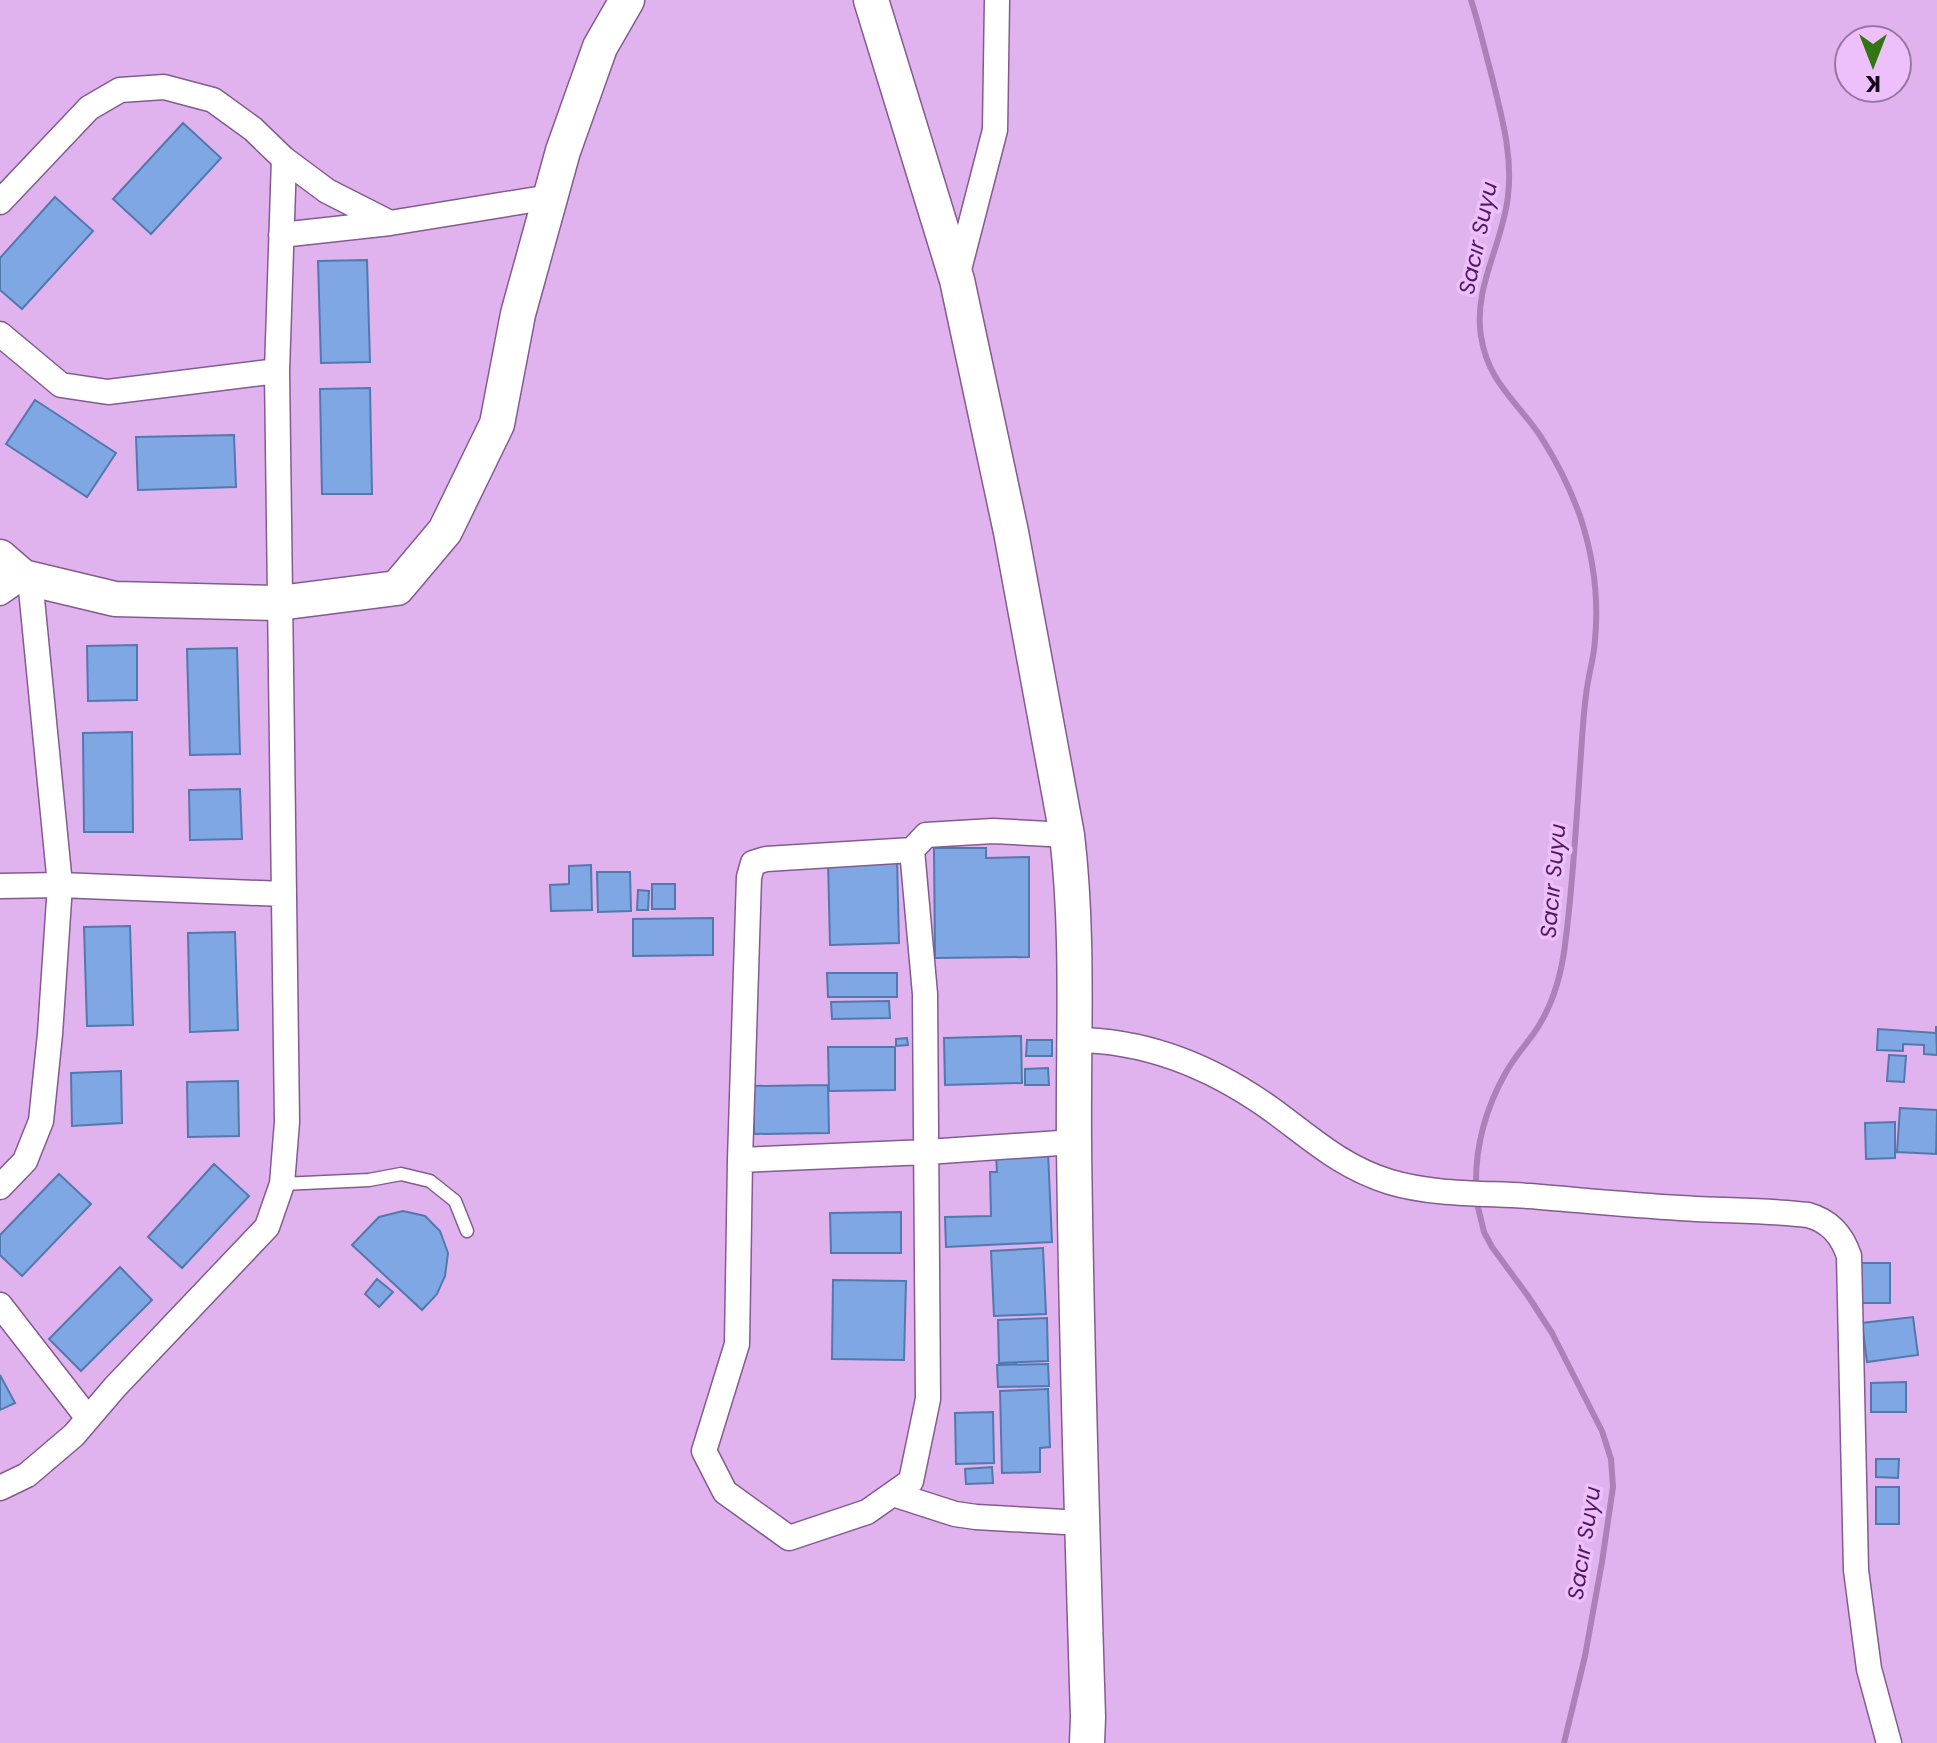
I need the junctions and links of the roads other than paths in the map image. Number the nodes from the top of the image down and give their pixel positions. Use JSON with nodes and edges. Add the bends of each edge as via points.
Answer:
{"nodes":[{"id":1,"x":627,"y":0,"type":"edge"},
{"id":2,"x":858,"y":0,"type":"edge"},
{"id":3,"x":997,"y":0,"type":"edge"},
{"id":4,"x":876,"y":16,"type":"edge"},
{"id":5,"x":284,"y":159,"type":"junction"},
{"id":6,"x":550,"y":197,"type":"junction"},
{"id":7,"x":0,"y":202,"type":"edge"},
{"id":8,"x":390,"y":223,"type":"junction"},
{"id":9,"x":281,"y":235,"type":"junction"},
{"id":10,"x":957,"y":280,"type":"junction"},
{"id":11,"x":0,"y":334,"type":"edge"},
{"id":12,"x":277,"y":371,"type":"junction"},
{"id":13,"x":13,"y":576,"type":"edge"},
{"id":14,"x":279,"y":603,"type":"junction"},
{"id":15,"x":1067,"y":835,"type":"junction"},
{"id":16,"x":912,"y":850,"type":"junction"},
{"id":17,"x":60,"y":885,"type":"junction"},
{"id":18,"x":0,"y":886,"type":"edge"},
{"id":19,"x":283,"y":894,"type":"junction"},
{"id":20,"x":1074,"y":1040,"type":"junction"},
{"id":21,"x":1074,"y":1142,"type":"junction"},
{"id":22,"x":927,"y":1152,"type":"junction"},
{"id":23,"x":740,"y":1160,"type":"junction"},
{"id":24,"x":282,"y":1184,"type":"junction"},
{"id":25,"x":0,"y":1187,"type":"edge"},
{"id":26,"x":467,"y":1231,"type":"dead end"},
{"id":27,"x":0,"y":1305,"type":"edge"},
{"id":28,"x":87,"y":1417,"type":"junction"},
{"id":29,"x":0,"y":1488,"type":"edge"},
{"id":30,"x":893,"y":1494,"type":"junction"},
{"id":31,"x":1082,"y":1523,"type":"junction"},
{"id":32,"x":1087,"y":1743,"type":"edge"},
{"id":33,"x":1889,"y":1743,"type":"edge"}],
"edges":[{"from":1,"to":6,"type":"street","via":[[600,47]]},
{"from":2,"to":4,"type":"street"},
{"from":3,"to":10,"type":"street","via":[[995,130]]},
{"from":4,"to":10,"type":"street"},
{"from":5,"to":7,"type":"street","via":[[213,100],[164,87],[120,90],[89,108]]},
{"from":5,"to":8,"type":"street","via":[[327,191]]},
{"from":5,"to":9,"type":"street"},
{"from":6,"to":8,"type":"street"},
{"from":6,"to":14,"type":"street","via":[[518,314],[497,424],[445,531],[397,588]]},
{"from":8,"to":9,"type":"street"},
{"from":9,"to":12,"type":"street"},
{"from":10,"to":15,"type":"street"},
{"from":11,"to":12,"type":"street","via":[[61,385],[108,392]]},
{"from":12,"to":14,"type":"street"},
{"from":13,"to":14,"type":"street","via":[[115,599]]},
{"from":13,"to":17,"type":"street"},
{"from":14,"to":19,"type":"street"},
{"from":15,"to":16,"type":"street","via":[[926,835]]},
{"from":15,"to":20,"type":"street"},
{"from":16,"to":22,"type":"street","via":[[925,994]]},
{"from":16,"to":23,"type":"street","via":[[753,863]]},
{"from":17,"to":18,"type":"street"},
{"from":17,"to":19,"type":"street"},
{"from":17,"to":25,"type":"street","via":[[41,1121],[25,1161]]},
{"from":19,"to":24,"type":"street","via":[[287,1122]]},
{"from":20,"to":21,"type":"street"},
{"from":20,"to":33,"type":"street","via":[[1125,1043],[1167,1054],[1243,1091],[1333,1156],[1393,1183],[1808,1215],[1827,1223],[1849,1256],[1856,1570],[1869,1669]]},
{"from":21,"to":22,"type":"street"},
{"from":21,"to":31,"type":"street"},
{"from":22,"to":23,"type":"street"},
{"from":22,"to":30,"type":"street","via":[[928,1399],[911,1481]]},
{"from":23,"to":30,"type":"street","via":[[737,1344],[704,1451],[725,1492],[789,1538],[867,1512]]},
{"from":24,"to":26,"type":"lane","via":[[401,1174],[430,1181],[455,1201]]},
{"from":24,"to":28,"type":"street","via":[[267,1227]]},
{"from":27,"to":28,"type":"street"},
{"from":28,"to":29,"type":"street","via":[[27,1475]]},
{"from":30,"to":31,"type":"street","via":[[955,1514]]},
{"from":31,"to":32,"type":"street"}]}
